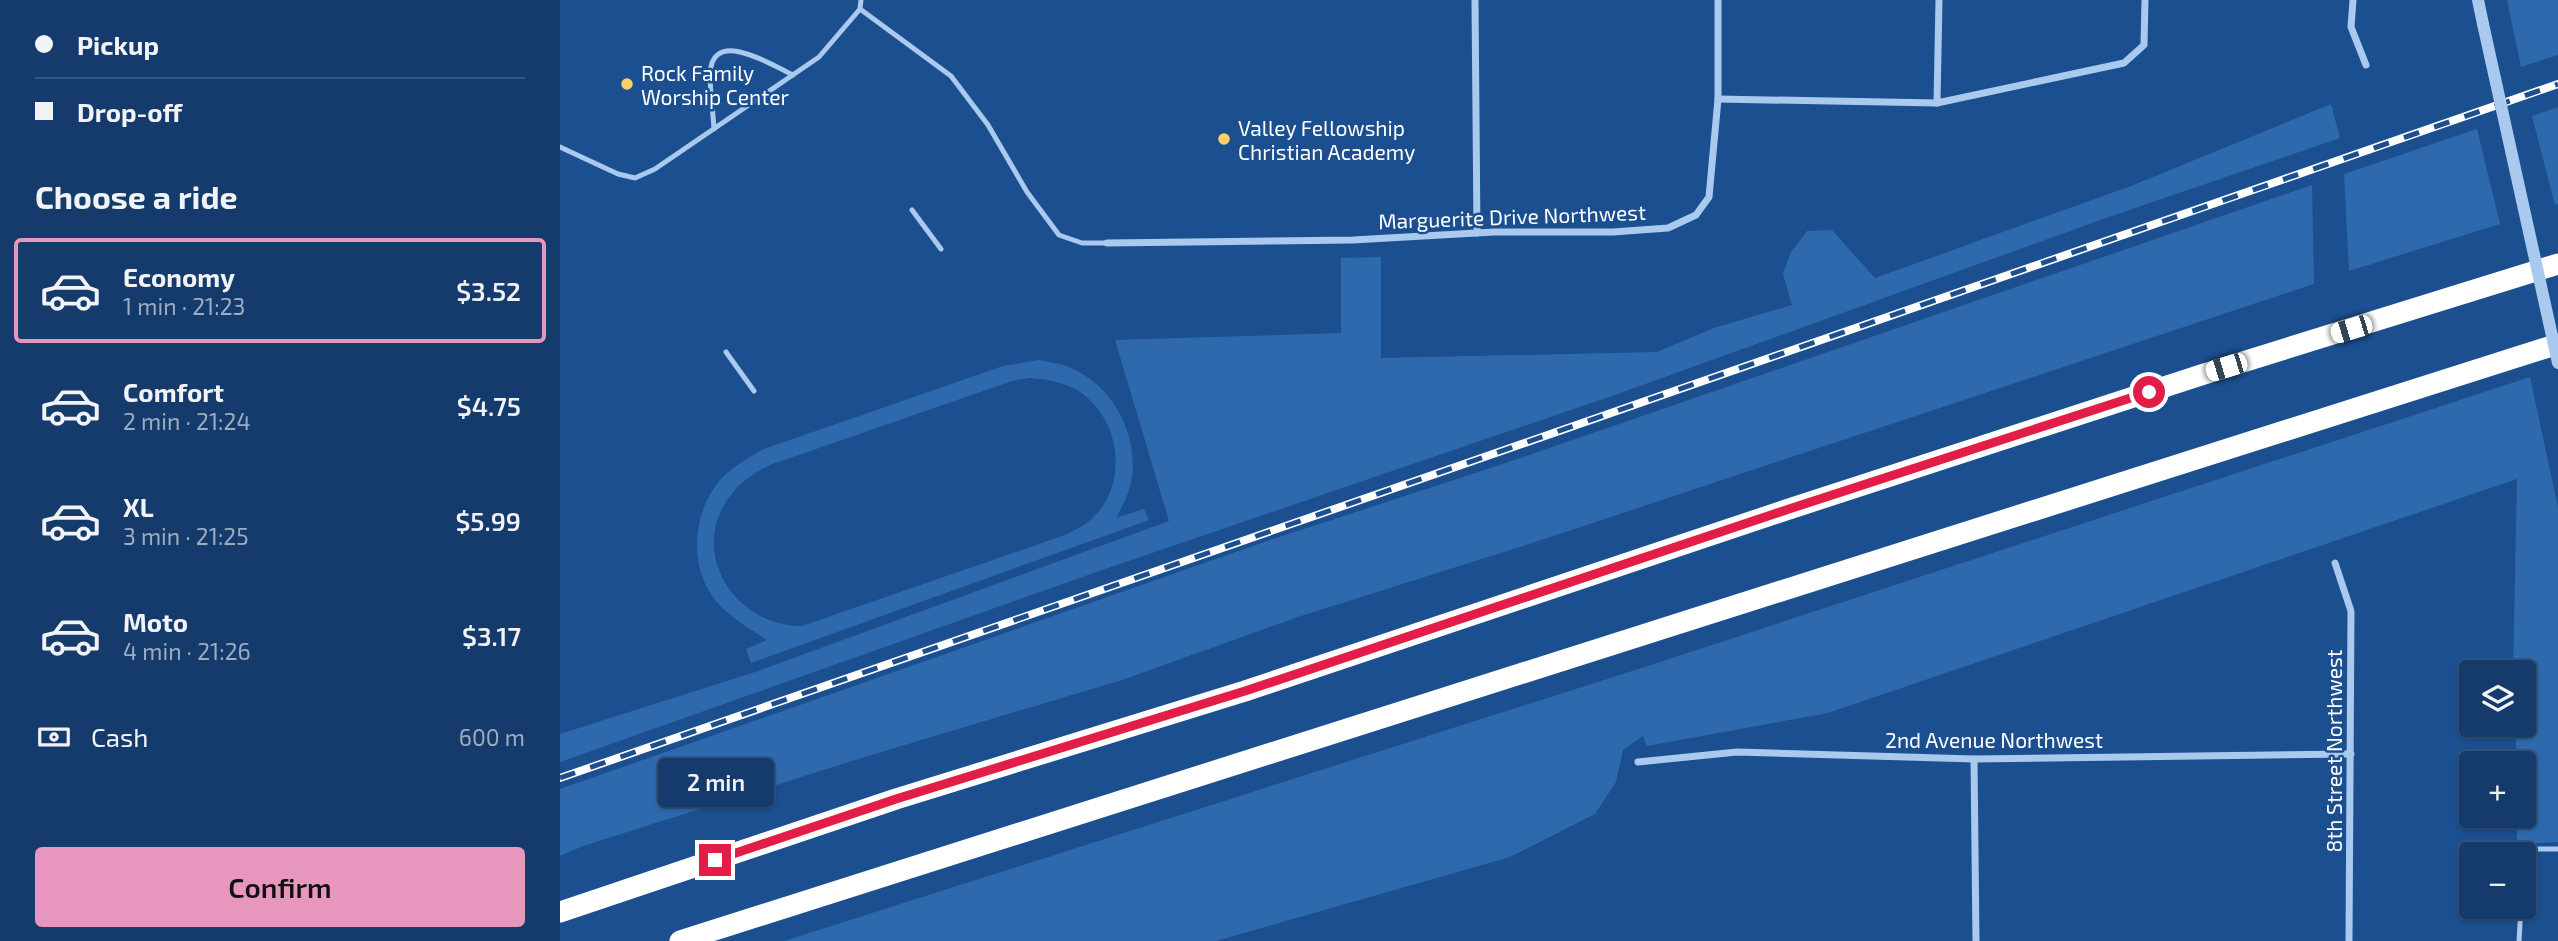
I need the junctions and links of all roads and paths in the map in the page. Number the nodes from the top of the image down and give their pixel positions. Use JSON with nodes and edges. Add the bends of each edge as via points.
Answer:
{"nodes":[{"id":1,"x":861,"y":0,"type":"edge"},
{"id":2,"x":1475,"y":0,"type":"edge"},
{"id":3,"x":1718,"y":0,"type":"edge"},
{"id":4,"x":1939,"y":0,"type":"edge"},
{"id":5,"x":2145,"y":0,"type":"edge"},
{"id":6,"x":2353,"y":0,"type":"edge"},
{"id":7,"x":2478,"y":0,"type":"edge"},
{"id":8,"x":860,"y":9,"type":"junction"},
{"id":9,"x":2366,"y":65,"type":"dead end"},
{"id":10,"x":793,"y":75,"type":"junction"},
{"id":11,"x":1718,"y":99,"type":"junction"},
{"id":12,"x":1937,"y":103,"type":"junction"},
{"id":13,"x":714,"y":129,"type":"junction"},
{"id":14,"x":560,"y":147,"type":"edge"},
{"id":15,"x":912,"y":210,"type":"dead end"},
{"id":16,"x":1477,"y":233,"type":"junction"},
{"id":17,"x":1107,"y":243,"type":"joint"},
{"id":18,"x":942,"y":249,"type":"dead end"},
{"id":19,"x":2558,"y":264,"type":"edge"},
{"id":20,"x":2558,"y":344,"type":"edge"},
{"id":21,"x":726,"y":352,"type":"dead end"},
{"id":22,"x":2558,"y":363,"type":"edge"},
{"id":23,"x":754,"y":391,"type":"dead end"},
{"id":24,"x":2335,"y":564,"type":"dead end"},
{"id":25,"x":2351,"y":754,"type":"junction"},
{"id":26,"x":1974,"y":759,"type":"junction"},
{"id":27,"x":1638,"y":762,"type":"dead end"},
{"id":28,"x":2536,"y":849,"type":"edge"},
{"id":29,"x":2558,"y":849,"type":"edge"},
{"id":30,"x":560,"y":912,"type":"edge"},
{"id":31,"x":2520,"y":919,"type":"edge"},
{"id":32,"x":680,"y":941,"type":"edge"},
{"id":33,"x":1976,"y":941,"type":"edge"},
{"id":34,"x":2349,"y":941,"type":"edge"},
{"id":35,"x":2519,"y":941,"type":"edge"}],
"edges":[{"from":1,"to":8,"type":"lane"},
{"from":2,"to":16,"type":"street"},
{"from":3,"to":11,"type":"street","name":"Marguerite Drive Northwest"},
{"from":4,"to":12,"type":"street"},
{"from":5,"to":12,"type":"street","via":[[2144,45],[2124,63]]},
{"from":6,"to":9,"type":"street","via":[[2351,27]]},
{"from":7,"to":22,"type":"street","bridge":true},
{"from":8,"to":10,"type":"lane","via":[[819,57]]},
{"from":8,"to":17,"type":"lane","via":[[951,76],[1059,235],[1082,243]]},
{"from":10,"to":13,"type":"lane"},
{"from":10,"to":13,"type":"lane","via":[[743,52],[720,52],[710,73]]},
{"from":11,"to":12,"type":"street"},
{"from":11,"to":16,"type":"street","name":"Marguerite Drive Northwest","via":[[1709,197],[1696,215],[1668,228]]},
{"from":13,"to":14,"type":"lane","via":[[635,178]]},
{"from":15,"to":18,"type":"lane"},
{"from":16,"to":17,"type":"street","name":"Marguerite Drive Northwest","via":[[1353,240]]},
{"from":19,"to":30,"type":"highway","via":[[2201,375]]},
{"from":20,"to":32,"type":"highway"},
{"from":21,"to":23,"type":"lane"},
{"from":24,"to":25,"type":"street","name":"8th Street Northwest","via":[[2351,611]]},
{"from":25,"to":26,"type":"street","name":"2nd Avenue Northwest"},
{"from":25,"to":34,"type":"street","name":"8th Street Northwest"},
{"from":26,"to":27,"type":"street","name":"2nd Avenue Northwest","via":[[1737,752]]},
{"from":26,"to":33,"type":"street"},
{"from":28,"to":29,"type":"lane"},
{"from":31,"to":35,"type":"lane"}]}
